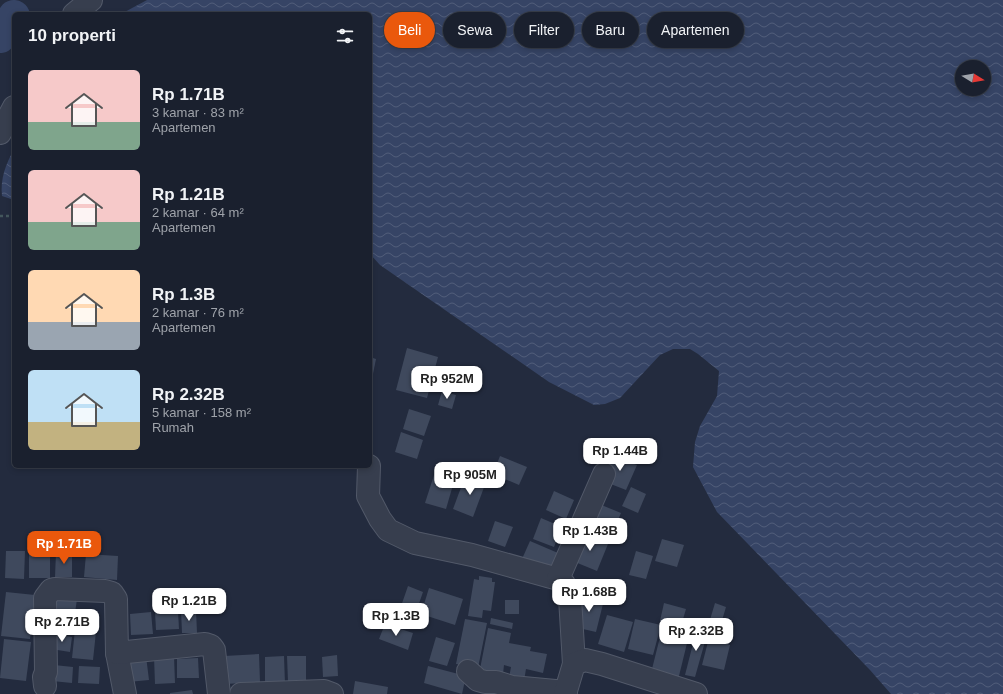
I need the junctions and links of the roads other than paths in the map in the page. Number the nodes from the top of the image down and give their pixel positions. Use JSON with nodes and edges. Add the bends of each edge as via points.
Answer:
{"nodes":[{"id":1,"x":91,"y":0,"type":"edge"},
{"id":2,"x":76,"y":12,"type":"edge"},
{"id":3,"x":12,"y":111,"type":"edge"},
{"id":4,"x":0,"y":133,"type":"edge"},
{"id":5,"x":369,"y":468,"type":"edge"},
{"id":6,"x":604,"y":474,"type":"dead end"},
{"id":7,"x":558,"y":579,"type":"junction"},
{"id":8,"x":117,"y":653,"type":"junction"},
{"id":9,"x":574,"y":664,"type":"junction"},
{"id":10,"x":468,"y":671,"type":"dead end"},
{"id":11,"x":45,"y":686,"type":"dead end"},
{"id":12,"x":566,"y":693,"type":"edge"},
{"id":13,"x":125,"y":694,"type":"edge"},
{"id":14,"x":220,"y":694,"type":"edge"},
{"id":15,"x":241,"y":694,"type":"edge"},
{"id":16,"x":332,"y":694,"type":"edge"},
{"id":17,"x":696,"y":694,"type":"edge"}],
"edges":[{"from":1,"to":2,"type":"street"},
{"from":3,"to":4,"type":"street"},
{"from":5,"to":7,"type":"street","via":[[368,496],[388,530],[415,543],[472,555]]},
{"from":6,"to":7,"type":"street"},
{"from":7,"to":9,"type":"street","via":[[564,584],[570,598]]},
{"from":8,"to":11,"type":"street","via":[[116,599],[112,593],[51,590],[45,598]]},
{"from":8,"to":13,"type":"street"},
{"from":8,"to":14,"type":"street","via":[[205,644],[211,646],[214,650]]},
{"from":9,"to":12,"type":"street"},
{"from":9,"to":17,"type":"street","via":[[585,660],[602,664]]},
{"from":10,"to":12,"type":"street","via":[[478,680],[485,682]]},
{"from":15,"to":16,"type":"street","via":[[324,690]]}]}
